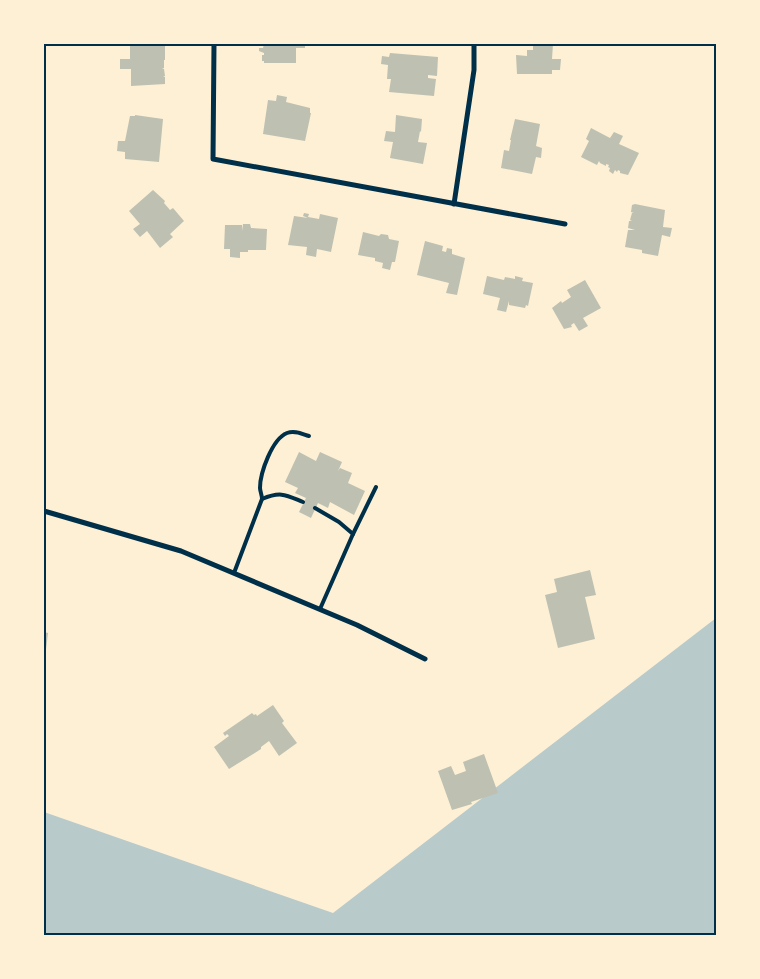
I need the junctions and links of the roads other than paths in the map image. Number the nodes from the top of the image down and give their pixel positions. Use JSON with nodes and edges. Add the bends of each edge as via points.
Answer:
{"nodes":[{"id":1,"x":214,"y":44,"type":"edge"},
{"id":2,"x":474,"y":44,"type":"edge"},
{"id":3,"x":454,"y":204,"type":"junction"},
{"id":4,"x":565,"y":224,"type":"dead end"},
{"id":5,"x":309,"y":436,"type":"dead end"},
{"id":6,"x":376,"y":487,"type":"dead end"},
{"id":7,"x":262,"y":499,"type":"junction"},
{"id":8,"x":303,"y":502,"type":"dead end"},
{"id":9,"x":315,"y":508,"type":"dead end"},
{"id":10,"x":44,"y":511,"type":"edge"},
{"id":11,"x":353,"y":534,"type":"junction"},
{"id":12,"x":234,"y":573,"type":"junction"},
{"id":13,"x":320,"y":609,"type":"junction"},
{"id":14,"x":425,"y":659,"type":"dead end"}],
"edges":[{"from":1,"to":3,"type":"street","via":[[212,158]]},
{"from":2,"to":3,"type":"street","via":[[474,70]]},
{"from":3,"to":4,"type":"street"},
{"from":5,"to":7,"type":"lane","via":[[286,433],[277,440],[261,477]]},
{"from":6,"to":11,"type":"lane"},
{"from":7,"to":8,"type":"lane","via":[[281,493]]},
{"from":7,"to":12,"type":"lane"},
{"from":9,"to":11,"type":"lane"},
{"from":10,"to":12,"type":"street","via":[[181,551]]},
{"from":11,"to":13,"type":"lane"},
{"from":12,"to":13,"type":"street"},
{"from":13,"to":14,"type":"street"}]}
